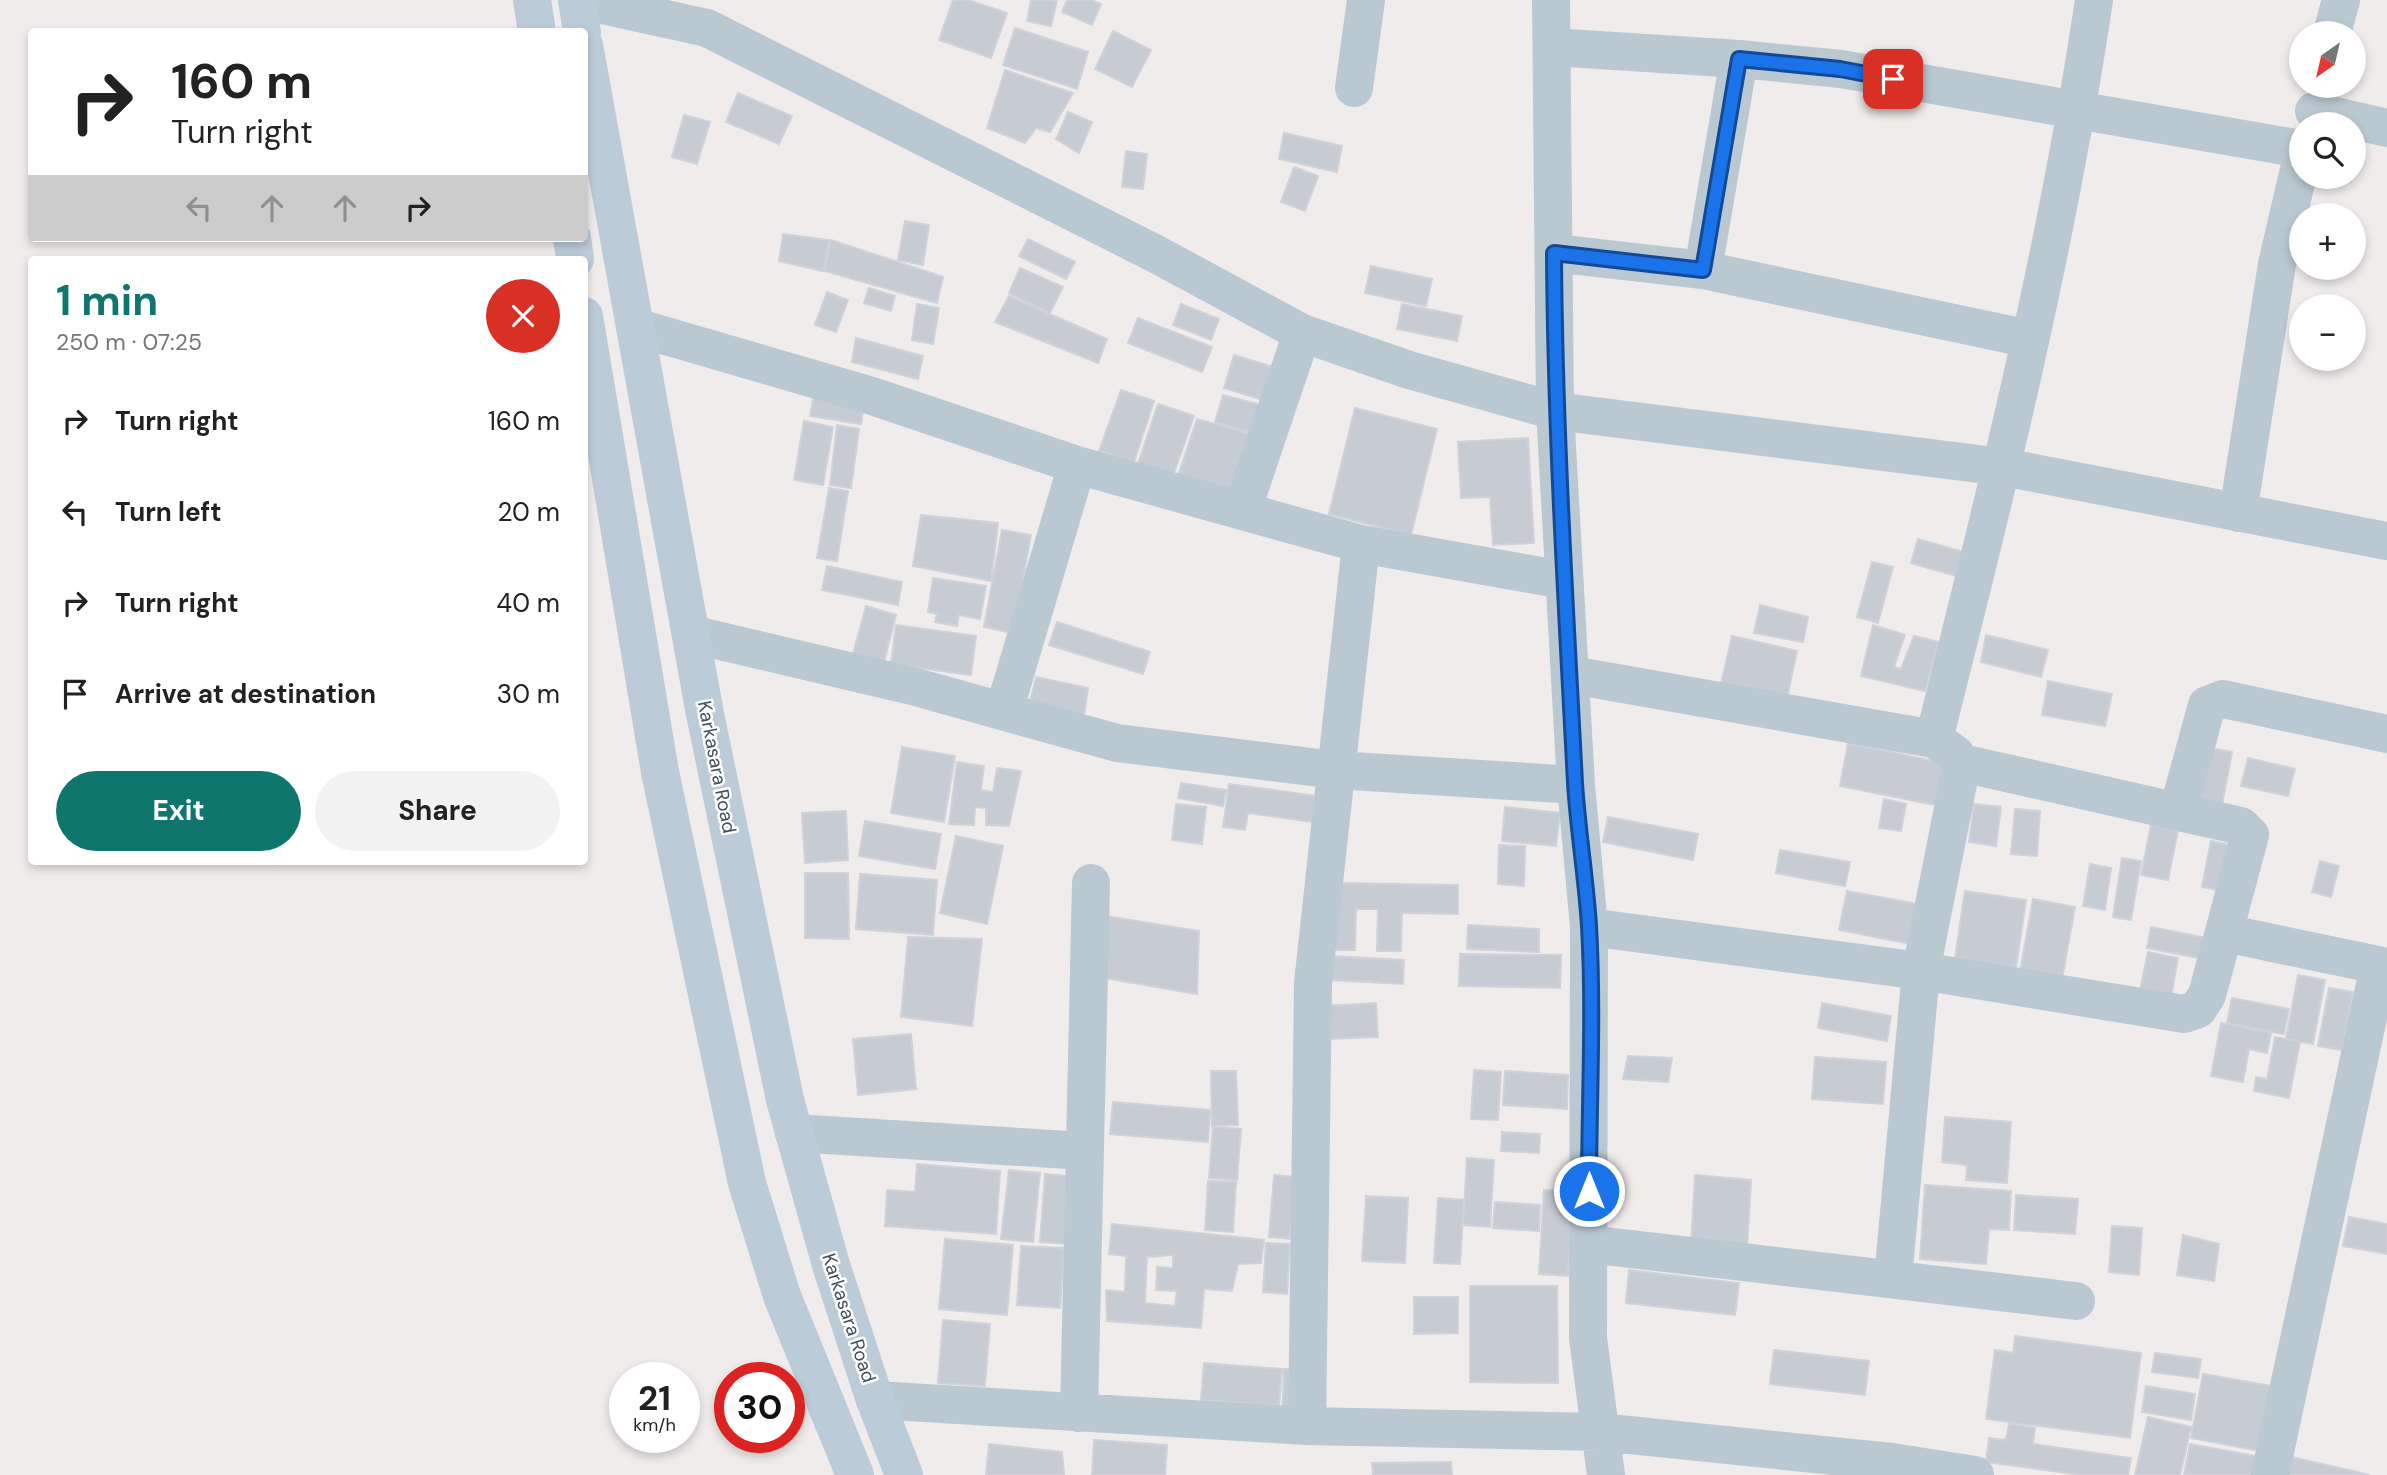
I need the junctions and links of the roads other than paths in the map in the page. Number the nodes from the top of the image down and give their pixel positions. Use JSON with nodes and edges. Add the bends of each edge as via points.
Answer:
{"nodes":[{"id":1,"x":532,"y":0,"type":"edge"},
{"id":2,"x":578,"y":0,"type":"edge"},
{"id":3,"x":1366,"y":0,"type":"edge"},
{"id":4,"x":1552,"y":0,"type":"edge"},
{"id":5,"x":2094,"y":0,"type":"edge"},
{"id":6,"x":2340,"y":0,"type":"edge"},
{"id":7,"x":2336,"y":21,"type":"edge"},
{"id":8,"x":536,"y":28,"type":"edge"},
{"id":9,"x":582,"y":28,"type":"edge"},
{"id":10,"x":1552,"y":47,"type":"junction"},
{"id":11,"x":1739,"y":59,"type":"junction"},
{"id":12,"x":588,"y":66,"type":"edge"},
{"id":13,"x":1354,"y":88,"type":"dead end"},
{"id":14,"x":2315,"y":107,"type":"edge"},
{"id":15,"x":2077,"y":112,"type":"junction"},
{"id":16,"x":2387,"y":128,"type":"edge"},
{"id":17,"x":2289,"y":147,"type":"edge"},
{"id":18,"x":2295,"y":189,"type":"edge"},
{"id":19,"x":1554,"y":253,"type":"junction"},
{"id":20,"x":1703,"y":270,"type":"junction"},
{"id":21,"x":635,"y":327,"type":"junction"},
{"id":22,"x":1302,"y":333,"type":"junction"},
{"id":23,"x":2030,"y":339,"type":"junction"},
{"id":24,"x":588,"y":340,"type":"edge"},
{"id":25,"x":1555,"y":411,"type":"junction"},
{"id":26,"x":1077,"y":465,"type":"junction"},
{"id":27,"x":2003,"y":467,"type":"junction"},
{"id":28,"x":1242,"y":511,"type":"junction"},
{"id":29,"x":2238,"y":513,"type":"junction"},
{"id":30,"x":2387,"y":541,"type":"edge"},
{"id":31,"x":1361,"y":544,"type":"junction"},
{"id":32,"x":1563,"y":580,"type":"junction"},
{"id":33,"x":691,"y":634,"type":"junction"},
{"id":34,"x":1572,"y":675,"type":"junction"},
{"id":35,"x":1004,"y":711,"type":"junction"},
{"id":36,"x":2387,"y":734,"type":"edge"},
{"id":37,"x":1948,"y":751,"type":"junction"},
{"id":38,"x":1335,"y":770,"type":"junction"},
{"id":39,"x":1576,"y":785,"type":"junction"},
{"id":40,"x":2178,"y":811,"type":"junction"},
{"id":41,"x":1091,"y":883,"type":"dead end"},
{"id":42,"x":1589,"y":928,"type":"junction"},
{"id":43,"x":2225,"y":933,"type":"junction"},
{"id":44,"x":2383,"y":966,"type":"edge"},
{"id":45,"x":1921,"y":971,"type":"junction"},
{"id":46,"x":794,"y":1133,"type":"junction"},
{"id":47,"x":1085,"y":1152,"type":"junction"},
{"id":48,"x":1588,"y":1244,"type":"junction"},
{"id":49,"x":1894,"y":1279,"type":"junction"},
{"id":50,"x":2076,"y":1301,"type":"dead end"},
{"id":51,"x":875,"y":1401,"type":"junction"},
{"id":52,"x":1079,"y":1413,"type":"junction"},
{"id":53,"x":1307,"y":1426,"type":"junction"},
{"id":54,"x":1600,"y":1432,"type":"junction"},
{"id":55,"x":855,"y":1475,"type":"edge"},
{"id":56,"x":904,"y":1475,"type":"edge"},
{"id":57,"x":1605,"y":1475,"type":"edge"},
{"id":58,"x":1975,"y":1475,"type":"edge"},
{"id":59,"x":2270,"y":1475,"type":"edge"}],
"edges":[{"from":1,"to":8,"type":"main road"},
{"from":2,"to":9,"type":"main road"},
{"from":2,"to":22,"type":"street","via":[[706,28],[1146,249]]},
{"from":3,"to":13,"type":"street"},
{"from":4,"to":10,"type":"street"},
{"from":5,"to":15,"type":"street"},
{"from":6,"to":7,"type":"street"},
{"from":10,"to":11,"type":"street"},
{"from":10,"to":19,"type":"street"},
{"from":11,"to":15,"type":"street","via":[[1840,69]]},
{"from":11,"to":20,"type":"street"},
{"from":12,"to":21,"type":"main road","name":"Karkasara Road"},
{"from":14,"to":16,"type":"street"},
{"from":15,"to":17,"type":"street"},
{"from":15,"to":23,"type":"street"},
{"from":18,"to":29,"type":"street","via":[[2277,264]]},
{"from":19,"to":20,"type":"street"},
{"from":19,"to":25,"type":"street"},
{"from":20,"to":23,"type":"street"},
{"from":21,"to":26,"type":"street","via":[[872,396]]},
{"from":21,"to":33,"type":"main road","name":"Karkasara Road"},
{"from":22,"to":25,"type":"street","via":[[1409,370]]},
{"from":22,"to":28,"type":"street"},
{"from":23,"to":27,"type":"street"},
{"from":24,"to":55,"type":"main road","via":[[660,772],[747,1183],[782,1296]]},
{"from":25,"to":27,"type":"street"},
{"from":25,"to":32,"type":"street"},
{"from":26,"to":28,"type":"street"},
{"from":26,"to":35,"type":"street"},
{"from":27,"to":29,"type":"street"},
{"from":27,"to":37,"type":"street"},
{"from":28,"to":31,"type":"street"},
{"from":29,"to":30,"type":"street"},
{"from":31,"to":32,"type":"street"},
{"from":31,"to":38,"type":"street"},
{"from":32,"to":34,"type":"street"},
{"from":33,"to":35,"type":"street"},
{"from":33,"to":46,"type":"main road","name":"Karkasara Road"},
{"from":34,"to":37,"type":"street"},
{"from":34,"to":39,"type":"street"},
{"from":35,"to":38,"type":"street","via":[[1117,743]]},
{"from":36,"to":40,"type":"street","via":[[2214,700],[2207,705]]},
{"from":37,"to":40,"type":"street"},
{"from":37,"to":45,"type":"street"},
{"from":38,"to":39,"type":"street"},
{"from":38,"to":53,"type":"street","via":[[1313,984]]},
{"from":39,"to":42,"type":"street"},
{"from":40,"to":43,"type":"street","via":[[2241,826],[2250,835]]},
{"from":41,"to":47,"type":"street"},
{"from":42,"to":45,"type":"street"},
{"from":42,"to":48,"type":"street"},
{"from":43,"to":44,"type":"street"},
{"from":43,"to":45,"type":"street","via":[[2207,995],[2198,1009],[2184,1014]]},
{"from":44,"to":59,"type":"street"},
{"from":45,"to":49,"type":"street"},
{"from":46,"to":47,"type":"street"},
{"from":46,"to":51,"type":"main road","name":"Karkasara Road"},
{"from":47,"to":52,"type":"street"},
{"from":48,"to":49,"type":"street"},
{"from":48,"to":54,"type":"street","via":[[1588,1338]]},
{"from":49,"to":50,"type":"street"},
{"from":51,"to":52,"type":"street"},
{"from":51,"to":56,"type":"main road","name":"Karkasara Road"},
{"from":52,"to":53,"type":"street"},
{"from":53,"to":54,"type":"street"},
{"from":54,"to":57,"type":"street"},
{"from":54,"to":58,"type":"street"}]}
